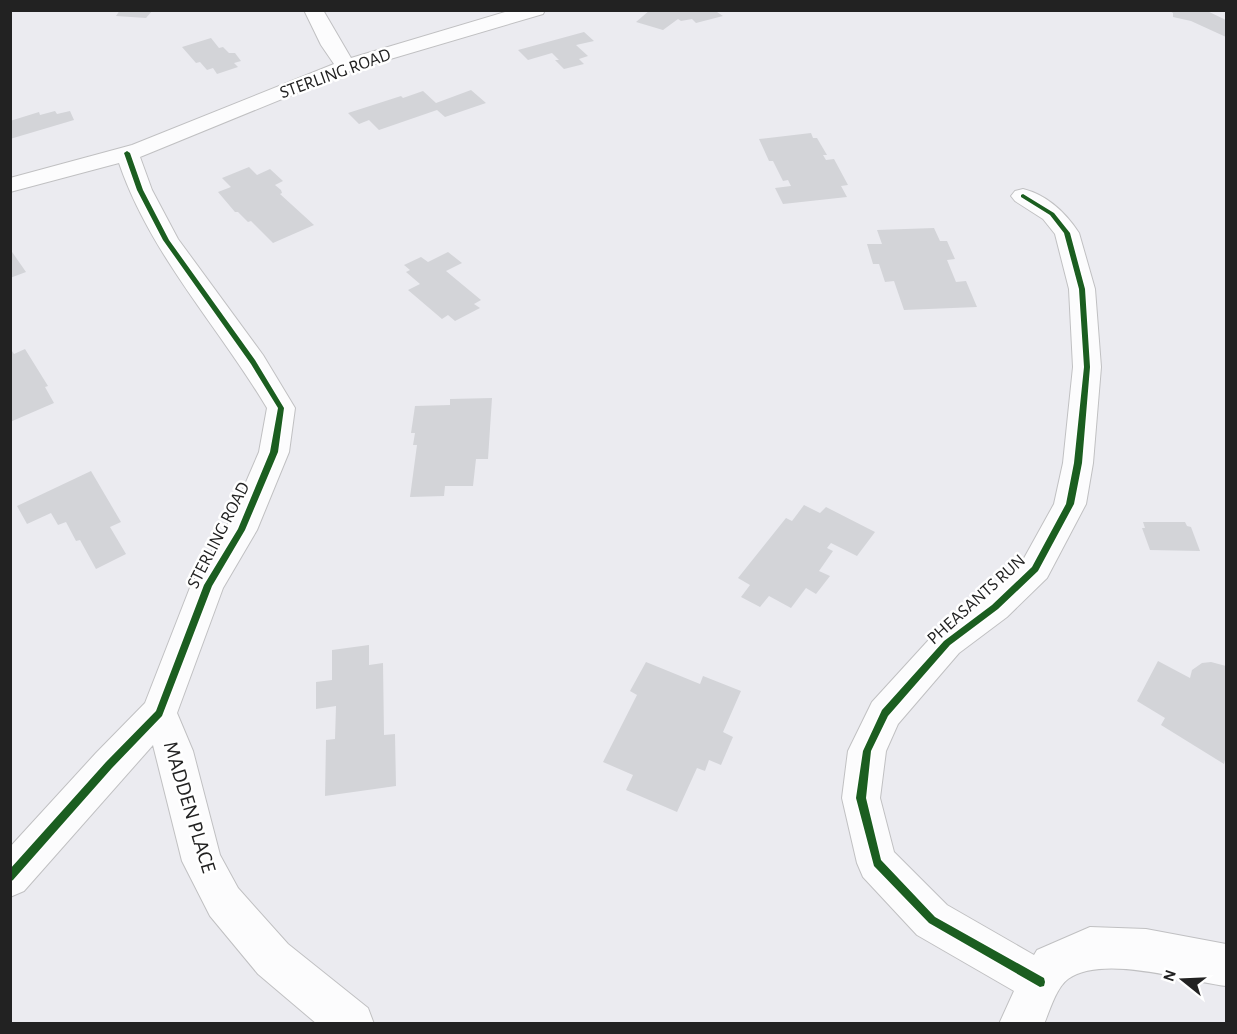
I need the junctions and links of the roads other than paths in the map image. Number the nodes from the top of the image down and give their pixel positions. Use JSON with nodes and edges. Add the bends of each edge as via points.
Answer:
{"nodes":[{"id":1,"x":313,"y":10,"type":"edge"},
{"id":2,"x":536,"y":10,"type":"edge"},
{"id":3,"x":346,"y":66,"type":"junction"},
{"id":4,"x":127,"y":153,"type":"junction"},
{"id":5,"x":10,"y":185,"type":"edge"},
{"id":6,"x":1023,"y":196,"type":"dead end"},
{"id":7,"x":159,"y":713,"type":"junction"},
{"id":8,"x":10,"y":877,"type":"edge"},
{"id":9,"x":1227,"y":965,"type":"edge"},
{"id":10,"x":1040,"y":982,"type":"junction"},
{"id":11,"x":352,"y":1023,"type":"edge"},
{"id":12,"x":1021,"y":1023,"type":"edge"}],
"edges":[{"from":1,"to":3,"type":"street"},
{"from":2,"to":3,"type":"street","name":"STERLING ROAD"},
{"from":3,"to":4,"type":"street","name":"STERLING ROAD"},
{"from":4,"to":5,"type":"street"},
{"from":4,"to":7,"type":"street","name":"STERLING ROAD","via":[[140,190],[166,240],[281,408],[274,452],[241,530],[208,585]]},
{"from":6,"to":10,"type":"street","name":"PHEASANTS RUN","via":[[1052,214],[1067,233],[1082,289],[1086,367],[1078,464],[1070,504],[1035,569],[995,607],[947,643],[885,713],[867,751],[861,798],[877,863],[932,920]]},
{"from":7,"to":8,"type":"street","name":"STERLING ROAD"},
{"from":7,"to":11,"type":"street","name":"MADDEN PLACE","via":[[174,751],[202,861],[224,902],[273,959]]},
{"from":9,"to":10,"type":"street","via":[[1146,950],[1090,948],[1052,965]]},
{"from":10,"to":12,"type":"street"}]}
